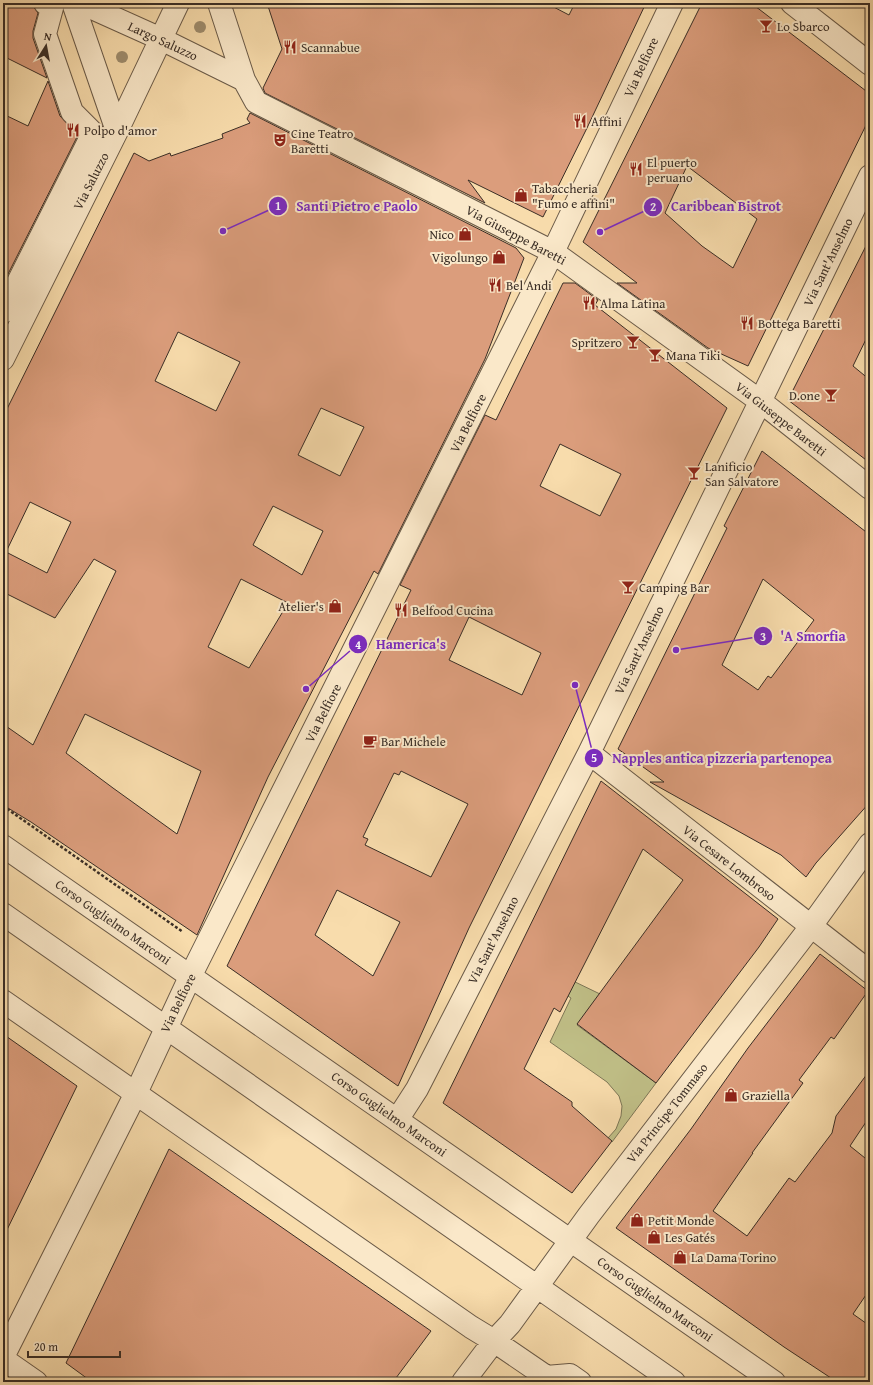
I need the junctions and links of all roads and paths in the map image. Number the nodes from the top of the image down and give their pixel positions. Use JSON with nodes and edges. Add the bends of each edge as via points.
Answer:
{"nodes":[{"id":1,"x":45,"y":3,"type":"edge"},
{"id":2,"x":73,"y":3,"type":"edge"},
{"id":3,"x":81,"y":3,"type":"edge"},
{"id":4,"x":178,"y":3,"type":"edge"},
{"id":5,"x":219,"y":3,"type":"edge"},
{"id":6,"x":672,"y":3,"type":"edge"},
{"id":7,"x":792,"y":3,"type":"edge"},
{"id":8,"x":160,"y":39,"type":"junction"},
{"id":9,"x":870,"y":64,"type":"edge"},
{"id":10,"x":244,"y":80,"type":"junction"},
{"id":11,"x":117,"y":131,"type":"junction"},
{"id":12,"x":870,"y":176,"type":"edge"},
{"id":13,"x":553,"y":252,"type":"junction"},
{"id":14,"x":3,"y":312,"type":"edge"},
{"id":15,"x":3,"y":359,"type":"edge"},
{"id":16,"x":760,"y":401,"type":"junction"},
{"id":17,"x":870,"y":488,"type":"edge"},
{"id":18,"x":589,"y":753,"type":"junction"},
{"id":19,"x":3,"y":806,"type":"edge"},
{"id":20,"x":870,"y":844,"type":"edge"},
{"id":21,"x":3,"y":846,"type":"edge"},
{"id":22,"x":3,"y":914,"type":"edge"},
{"id":23,"x":811,"y":927,"type":"junction"},
{"id":24,"x":185,"y":933,"type":"dead end"},
{"id":25,"x":870,"y":972,"type":"edge"},
{"id":26,"x":190,"y":977,"type":"junction"},
{"id":27,"x":3,"y":1001,"type":"edge"},
{"id":28,"x":167,"y":1028,"type":"junction"},
{"id":29,"x":136,"y":1093,"type":"junction"},
{"id":30,"x":397,"y":1120,"type":"junction"},
{"id":31,"x":570,"y":1240,"type":"junction"},
{"id":32,"x":537,"y":1287,"type":"junction"},
{"id":33,"x":494,"y":1341,"type":"junction"},
{"id":34,"x":3,"y":1358,"type":"edge"},
{"id":35,"x":550,"y":1379,"type":"edge"},
{"id":36,"x":36,"y":1382,"type":"edge"},
{"id":37,"x":463,"y":1382,"type":"edge"},
{"id":38,"x":580,"y":1382,"type":"edge"},
{"id":39,"x":674,"y":1382,"type":"edge"},
{"id":40,"x":774,"y":1382,"type":"edge"}],
"edges":[{"from":1,"to":14,"type":"street","via":[[52,8],[45,34],[72,112],[92,133]]},
{"from":2,"to":11,"type":"street"},
{"from":3,"to":8,"type":"street","name":"Largo Saluzzo"},
{"from":4,"to":8,"type":"street","name":"Via Saluzzo"},
{"from":5,"to":10,"type":"street"},
{"from":6,"to":13,"type":"street","name":"Via Belfiore"},
{"from":7,"to":9,"type":"street"},
{"from":8,"to":10,"type":"street","name":"Largo Saluzzo"},
{"from":8,"to":11,"type":"street","name":"Via Saluzzo"},
{"from":10,"to":13,"type":"street","name":"Via Giuseppe Baretti","via":[[256,102]]},
{"from":11,"to":15,"type":"street","name":"Via Saluzzo"},
{"from":12,"to":16,"type":"street","name":"Via Sant'Anselmo"},
{"from":13,"to":16,"type":"street","name":"Via Giuseppe Baretti"},
{"from":13,"to":26,"type":"street","name":"Via Belfiore"},
{"from":16,"to":17,"type":"street","name":"Via Giuseppe Baretti"},
{"from":16,"to":18,"type":"street","name":"Via Sant'Anselmo"},
{"from":18,"to":23,"type":"street","name":"Via Cesare Lombroso"},
{"from":18,"to":30,"type":"street","name":"Via Sant'Anselmo","via":[[417,1089]]},
{"from":19,"to":24,"type":"path"},
{"from":20,"to":23,"type":"street","name":"Via Principe Tommaso"},
{"from":21,"to":26,"type":"street","name":"Corso Guglielmo Marconi"},
{"from":22,"to":28,"type":"street"},
{"from":23,"to":25,"type":"street","name":"Via Cesare Lombroso"},
{"from":23,"to":31,"type":"street","name":"Via Principe Tommaso"},
{"from":26,"to":28,"type":"street","name":"Via Belfiore"},
{"from":26,"to":30,"type":"street","name":"Corso Guglielmo Marconi"},
{"from":27,"to":29,"type":"street"},
{"from":28,"to":29,"type":"street","name":"Via Belfiore"},
{"from":28,"to":32,"type":"street"},
{"from":29,"to":33,"type":"street"},
{"from":29,"to":34,"type":"street","name":"Via Belfiore"},
{"from":30,"to":31,"type":"street","name":"Corso Guglielmo Marconi"},
{"from":31,"to":32,"type":"street","name":"Via Principe Tommaso"},
{"from":31,"to":40,"type":"street","name":"Corso Guglielmo Marconi"},
{"from":32,"to":33,"type":"street","name":"Via Principe Tommaso"},
{"from":32,"to":39,"type":"street"},
{"from":33,"to":35,"type":"street"},
{"from":33,"to":37,"type":"street","name":"Via Principe Tommaso"},
{"from":34,"to":36,"type":"street"},
{"from":35,"to":38,"type":"street","via":[[570,1375]]}]}
